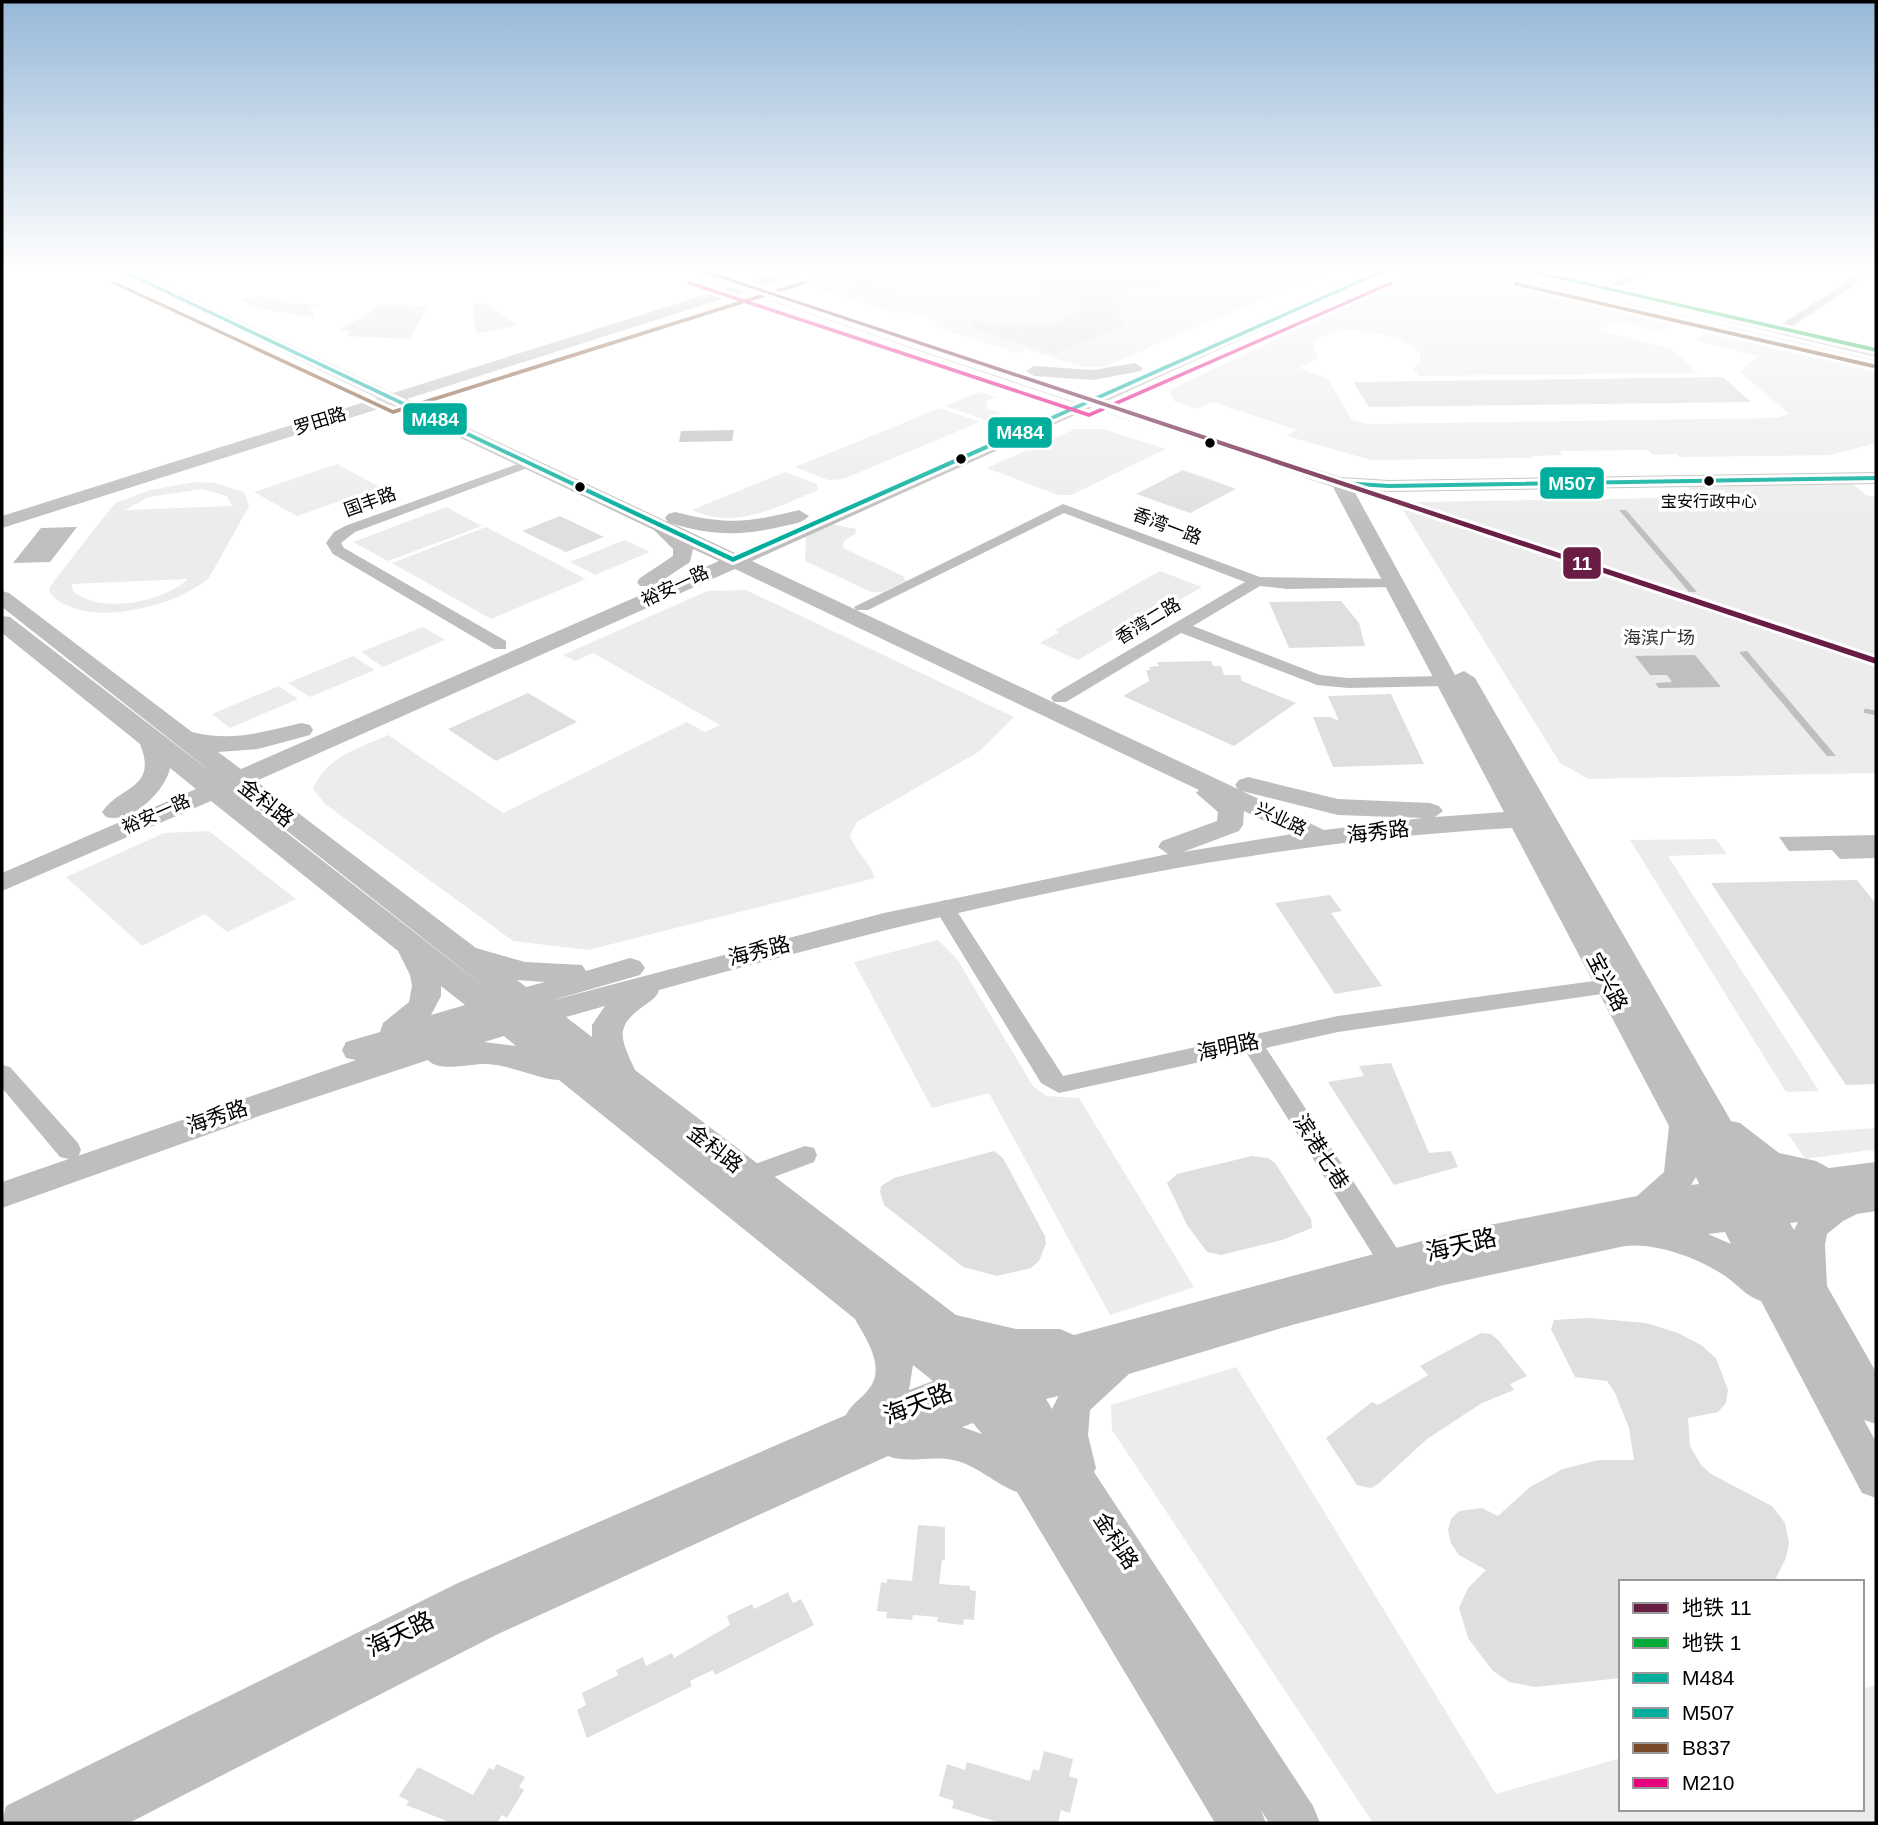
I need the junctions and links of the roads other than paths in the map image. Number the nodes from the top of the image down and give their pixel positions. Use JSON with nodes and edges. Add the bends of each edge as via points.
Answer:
{"nodes":[{"id":1,"x":313,"y":355,"type":"edge"},
{"id":2,"x":519,"y":355,"type":"edge"},
{"id":3,"x":952,"y":355,"type":"edge"},
{"id":4,"x":981,"y":355,"type":"edge"},
{"id":5,"x":1178,"y":355,"type":"edge"},
{"id":6,"x":1182,"y":355,"type":"edge"},
{"id":7,"x":1027,"y":369,"type":"junction"},
{"id":8,"x":1144,"y":371,"type":"junction"},
{"id":9,"x":354,"y":374,"type":"junction"},
{"id":10,"x":456,"y":375,"type":"junction"},
{"id":11,"x":1010,"y":376,"type":"junction"},
{"id":12,"x":395,"y":394,"type":"junction"},
{"id":13,"x":1089,"y":395,"type":"junction"},
{"id":14,"x":437,"y":413,"type":"junction"},
{"id":15,"x":330,"y":414,"type":"junction"},
{"id":16,"x":1149,"y":415,"type":"junction"},
{"id":17,"x":1028,"y":422,"type":"junction"},
{"id":18,"x":1294,"y":457,"type":"junction"},
{"id":19,"x":1265,"y":461,"type":"junction"},
{"id":20,"x":531,"y":464,"type":"junction"},
{"id":21,"x":1876,"y":466,"type":"edge"},
{"id":22,"x":1466,"y":473,"type":"junction"},
{"id":23,"x":1876,"y":478,"type":"edge"},
{"id":24,"x":1347,"y":482,"type":"junction"},
{"id":25,"x":1427,"y":485,"type":"junction"},
{"id":26,"x":2,"y":513,"type":"edge"},
{"id":27,"x":659,"y":518,"type":"junction"},
{"id":28,"x":812,"y":518,"type":"junction"},
{"id":29,"x":1365,"y":519,"type":"junction"},
{"id":30,"x":2,"y":522,"type":"edge"},
{"id":31,"x":732,"y":553,"type":"junction"},
{"id":32,"x":793,"y":581,"type":"junction"},
{"id":33,"x":1257,"y":581,"type":"junction"},
{"id":34,"x":1391,"y":582,"type":"junction"},
{"id":35,"x":656,"y":587,"type":"junction"},
{"id":36,"x":2,"y":597,"type":"edge"},
{"id":37,"x":862,"y":607,"type":"junction"},
{"id":38,"x":2,"y":622,"type":"edge"},
{"id":39,"x":1180,"y":627,"type":"junction"},
{"id":40,"x":500,"y":645,"type":"junction"},
{"id":41,"x":1444,"y":681,"type":"junction"},
{"id":42,"x":1060,"y":698,"type":"junction"},
{"id":43,"x":311,"y":735,"type":"junction"},
{"id":44,"x":163,"y":737,"type":"junction"},
{"id":45,"x":1175,"y":770,"type":"junction"},
{"id":46,"x":215,"y":778,"type":"junction"},
{"id":47,"x":1248,"y":785,"type":"junction"},
{"id":48,"x":1437,"y":811,"type":"junction"},
{"id":49,"x":1527,"y":811,"type":"junction"},
{"id":50,"x":266,"y":818,"type":"junction"},
{"id":51,"x":122,"y":819,"type":"junction"},
{"id":52,"x":1314,"y":831,"type":"junction"},
{"id":53,"x":1171,"y":847,"type":"junction"},
{"id":54,"x":2,"y":862,"type":"edge"},
{"id":55,"x":2,"y":883,"type":"edge"},
{"id":56,"x":944,"y":907,"type":"junction"},
{"id":57,"x":407,"y":942,"type":"junction"},
{"id":58,"x":456,"y":949,"type":"junction"},
{"id":59,"x":691,"y":960,"type":"junction"},
{"id":60,"x":1609,"y":986,"type":"junction"},
{"id":61,"x":515,"y":1011,"type":"junction"},
{"id":62,"x":1251,"y":1042,"type":"junction"},
{"id":63,"x":363,"y":1048,"type":"junction"},
{"id":64,"x":2,"y":1073,"type":"edge"},
{"id":65,"x":332,"y":1077,"type":"junction"},
{"id":66,"x":624,"y":1079,"type":"junction"},
{"id":67,"x":592,"y":1088,"type":"junction"},
{"id":68,"x":1697,"y":1118,"type":"junction"},
{"id":69,"x":69,"y":1150,"type":"junction"},
{"id":70,"x":805,"y":1155,"type":"dead end"},
{"id":71,"x":2,"y":1176,"type":"edge"},
{"id":72,"x":750,"y":1176,"type":"junction"},
{"id":73,"x":1867,"y":1187,"type":"edge"},
{"id":74,"x":2,"y":1195,"type":"edge"},
{"id":75,"x":1743,"y":1202,"type":"junction"},
{"id":76,"x":1635,"y":1219,"type":"junction"},
{"id":77,"x":1391,"y":1261,"type":"junction"},
{"id":78,"x":1814,"y":1298,"type":"junction"},
{"id":79,"x":1779,"y":1301,"type":"junction"},
{"id":80,"x":864,"y":1304,"type":"junction"},
{"id":81,"x":937,"y":1321,"type":"junction"},
{"id":82,"x":1133,"y":1344,"type":"junction"},
{"id":83,"x":992,"y":1387,"type":"junction"},
{"id":84,"x":1876,"y":1407,"type":"edge"},
{"id":85,"x":849,"y":1442,"type":"junction"},
{"id":86,"x":1876,"y":1480,"type":"edge"},
{"id":87,"x":1034,"y":1484,"type":"junction"},
{"id":88,"x":1083,"y":1490,"type":"junction"},
{"id":89,"x":23,"y":1823,"type":"edge"},
{"id":90,"x":80,"y":1823,"type":"edge"},
{"id":91,"x":1242,"y":1823,"type":"edge"},
{"id":92,"x":1296,"y":1823,"type":"edge"}],
"edges":[{"from":1,"to":9,"type":"main road","name":"兴业路"},
{"from":2,"to":10,"type":"main road","name":"罗田路"},
{"from":3,"to":11,"type":"main road"},
{"from":4,"to":7,"type":"main road"},
{"from":5,"to":8,"type":"main road","name":"裕安一路"},
{"from":6,"to":8,"type":"main road","name":"裕安一路"},
{"from":7,"to":8,"type":"main road","via":[[1081,375]]},
{"from":7,"to":13,"type":"main road"},
{"from":8,"to":13,"type":"main road","name":"裕安一路"},
{"from":8,"to":16,"type":"main road","via":[[1138,391]]},
{"from":9,"to":10,"type":"main road","via":[[402,381]]},
{"from":9,"to":12,"type":"main road","name":"兴业路"},
{"from":9,"to":15,"type":"main road","via":[[356,395]]},
{"from":10,"to":12,"type":"main road","name":"罗田路"},
{"from":10,"to":14,"type":"main road","via":[[430,394]]},
{"from":11,"to":13,"type":"main road"},
{"from":11,"to":17,"type":"main road","via":[[1034,395]]},
{"from":12,"to":14,"type":"main road","name":"兴业路"},
{"from":12,"to":15,"type":"main road","name":"罗田路"},
{"from":13,"to":16,"type":"main road"},
{"from":13,"to":17,"type":"main road","name":"裕安一路"},
{"from":14,"to":15,"type":"main road","via":[[385,409]]},
{"from":14,"to":20,"type":"main road","name":"兴业路"},
{"from":14,"to":27,"type":"main road","name":"兴业路"},
{"from":15,"to":26,"type":"main road","name":"罗田路"},
{"from":15,"to":30,"type":"main road","name":"罗田路"},
{"from":16,"to":17,"type":"main road"},
{"from":16,"to":18,"type":"main road"},
{"from":16,"to":19,"type":"main road"},
{"from":17,"to":28,"type":"main road","name":"裕安一路"},
{"from":18,"to":22,"type":"main road","via":[[1362,470]]},
{"from":18,"to":24,"type":"main road"},
{"from":19,"to":24,"type":"main road"},
{"from":19,"to":29,"type":"main road","via":[[1330,492]]},
{"from":20,"to":27,"type":"main road","name":"兴业路"},
{"from":20,"to":40,"type":"street","name":"国丰路","via":[[350,529],[333,543],[338,551]]},
{"from":21,"to":22,"type":"main road"},
{"from":22,"to":24,"type":"main road"},
{"from":23,"to":25,"type":"main road"},
{"from":24,"to":25,"type":"main road"},
{"from":24,"to":29,"type":"main road","name":"宝兴路"},
{"from":25,"to":29,"type":"main road","via":[[1380,494]]},
{"from":27,"to":28,"type":"main road","via":[[733,530]]},
{"from":27,"to":31,"type":"main road","name":"兴业路"},
{"from":27,"to":35,"type":"main road","via":[[684,552]]},
{"from":28,"to":31,"type":"main road","name":"裕安一路"},
{"from":28,"to":32,"type":"main road","via":[[786,552]]},
{"from":29,"to":34,"type":"main road","name":"宝兴路"},
{"from":29,"to":49,"type":"main road","name":"宝兴路"},
{"from":31,"to":32,"type":"main road","name":"兴业路"},
{"from":31,"to":35,"type":"main road","name":"裕安一路"},
{"from":32,"to":35,"type":"main road","via":[[721,576]]},
{"from":32,"to":37,"type":"main road","name":"兴业路"},
{"from":32,"to":45,"type":"main road","name":"兴业路"},
{"from":33,"to":34,"type":"street","name":"香湾一路"},
{"from":33,"to":37,"type":"street","name":"香湾一路","via":[[1063,508]]},
{"from":33,"to":39,"type":"street","name":"香湾二路"},
{"from":34,"to":41,"type":"main road","name":"宝兴路"},
{"from":35,"to":40,"type":"main road","name":"裕安一路"},
{"from":35,"to":43,"type":"main road","name":"裕安一路"},
{"from":36,"to":44,"type":"main road","name":"金科路"},
{"from":37,"to":42,"type":"main road","name":"兴业路"},
{"from":38,"to":44,"type":"main road","name":"金科路"},
{"from":39,"to":41,"type":"street","via":[[1317,680]]},
{"from":39,"to":42,"type":"street","name":"香湾二路"},
{"from":40,"to":43,"type":"main road","name":"裕安一路"},
{"from":41,"to":49,"type":"main road","name":"宝兴路"},
{"from":42,"to":47,"type":"main road","name":"兴业路"},
{"from":43,"to":44,"type":"main road","via":[[235,745]]},
{"from":43,"to":46,"type":"main road","name":"裕安一路"},
{"from":43,"to":50,"type":"main road","via":[[274,778]]},
{"from":44,"to":46,"type":"main road","name":"金科路"},
{"from":44,"to":51,"type":"main road","via":[[156,775]]},
{"from":45,"to":52,"type":"main road","name":"兴业路"},
{"from":45,"to":53,"type":"main road","via":[[1227,804],[1233,820],[1224,829]]},
{"from":46,"to":50,"type":"main road","name":"金科路"},
{"from":46,"to":51,"type":"main road","name":"裕安一路"},
{"from":47,"to":48,"type":"main road","via":[[1338,807]]},
{"from":47,"to":52,"type":"main road","name":"兴业路","via":[[1308,815]]},
{"from":48,"to":49,"type":"main road","name":"海秀路"},
{"from":48,"to":52,"type":"main road","name":"海秀路"},
{"from":49,"to":52,"type":"main road","name":"海秀路"},
{"from":49,"to":60,"type":"main road","name":"宝兴路"},
{"from":49,"to":68,"type":"main road","name":"宝兴路"},
{"from":50,"to":51,"type":"main road","via":[[196,814]]},
{"from":50,"to":57,"type":"main road","name":"金科路"},
{"from":50,"to":58,"type":"main road","name":"金科路"},
{"from":51,"to":54,"type":"main road","name":"裕安一路"},
{"from":51,"to":55,"type":"main road","name":"裕安一路"},
{"from":52,"to":53,"type":"main road","name":"海秀路"},
{"from":52,"to":56,"type":"main road","name":"海秀路"},
{"from":53,"to":59,"type":"main road","name":"海秀路","via":[[882,905]]},
{"from":56,"to":59,"type":"main road","name":"海秀路"},
{"from":56,"to":62,"type":"street","name":"海明路","via":[[1054,1083],[1069,1085]]},
{"from":57,"to":61,"type":"main road","name":"金科路"},
{"from":57,"to":63,"type":"main road","via":[[427,977],[425,1003],[403,1025]]},
{"from":58,"to":59,"type":"main road","via":[[523,972],[553,974]]},
{"from":58,"to":61,"type":"main road","name":"金科路"},
{"from":59,"to":61,"type":"main road","name":"海秀路"},
{"from":59,"to":66,"type":"main road","via":[[628,1000],[610,1018],[606,1036]]},
{"from":60,"to":62,"type":"street","name":"海明路","via":[[1388,1016]]},
{"from":60,"to":68,"type":"main road","name":"宝兴路"},
{"from":61,"to":63,"type":"main road","name":"海秀路"},
{"from":61,"to":65,"type":"main road","name":"海秀路"},
{"from":61,"to":66,"type":"main road","name":"金科路"},
{"from":61,"to":67,"type":"main road","name":"金科路"},
{"from":62,"to":77,"type":"street","name":"滨港七巷"},
{"from":63,"to":69,"type":"main road","name":"海秀路"},
{"from":64,"to":69,"type":"street"},
{"from":65,"to":67,"type":"main road","via":[[482,1052],[528,1059]]},
{"from":65,"to":74,"type":"main road","name":"海秀路"},
{"from":66,"to":72,"type":"main road","name":"金科路"},
{"from":67,"to":80,"type":"main road","name":"金科路"},
{"from":68,"to":73,"type":"main road","via":[[1769,1163]]},
{"from":68,"to":75,"type":"main road","name":"宝兴路"},
{"from":68,"to":76,"type":"main road","via":[[1681,1176]]},
{"from":69,"to":71,"type":"main road","name":"海秀路"},
{"from":70,"to":72,"type":"street"},
{"from":72,"to":81,"type":"main road","name":"金科路"},
{"from":73,"to":75,"type":"main road","name":"海天路"},
{"from":73,"to":78,"type":"main road","via":[[1816,1222],[1808,1234],[1807,1262]]},
{"from":75,"to":76,"type":"main road","name":"海天路"},
{"from":75,"to":78,"type":"main road","name":"宝兴路"},
{"from":75,"to":79,"type":"main road","name":"宝兴路"},
{"from":76,"to":77,"type":"main road","name":"海天路"},
{"from":76,"to":79,"type":"main road","via":[[1738,1263]]},
{"from":76,"to":82,"type":"main road","name":"海天路","via":[[1444,1271]]},
{"from":77,"to":82,"type":"main road","name":"海天路"},
{"from":78,"to":84,"type":"main road","name":"宝兴路"},
{"from":79,"to":86,"type":"main road","name":"宝兴路"},
{"from":80,"to":83,"type":"main road","name":"金科路"},
{"from":80,"to":85,"type":"main road","via":[[887,1339],[895,1374],[889,1396]]},
{"from":81,"to":82,"type":"main road","via":[[1016,1346]]},
{"from":81,"to":83,"type":"main road","name":"金科路"},
{"from":82,"to":83,"type":"main road","name":"海天路"},
{"from":82,"to":88,"type":"main road","via":[[1070,1408],[1070,1447]]},
{"from":83,"to":85,"type":"main road","name":"海天路"},
{"from":83,"to":87,"type":"main road","name":"金科路"},
{"from":83,"to":88,"type":"main road","name":"金科路"},
{"from":85,"to":87,"type":"main road","via":[[944,1440],[982,1450]]},
{"from":85,"to":89,"type":"main road","name":"海天路","via":[[473,1598]]},
{"from":85,"to":90,"type":"main road","name":"海天路","via":[[481,1620]]},
{"from":87,"to":91,"type":"main road","name":"金科路"},
{"from":88,"to":92,"type":"main road","name":"金科路"}]}
